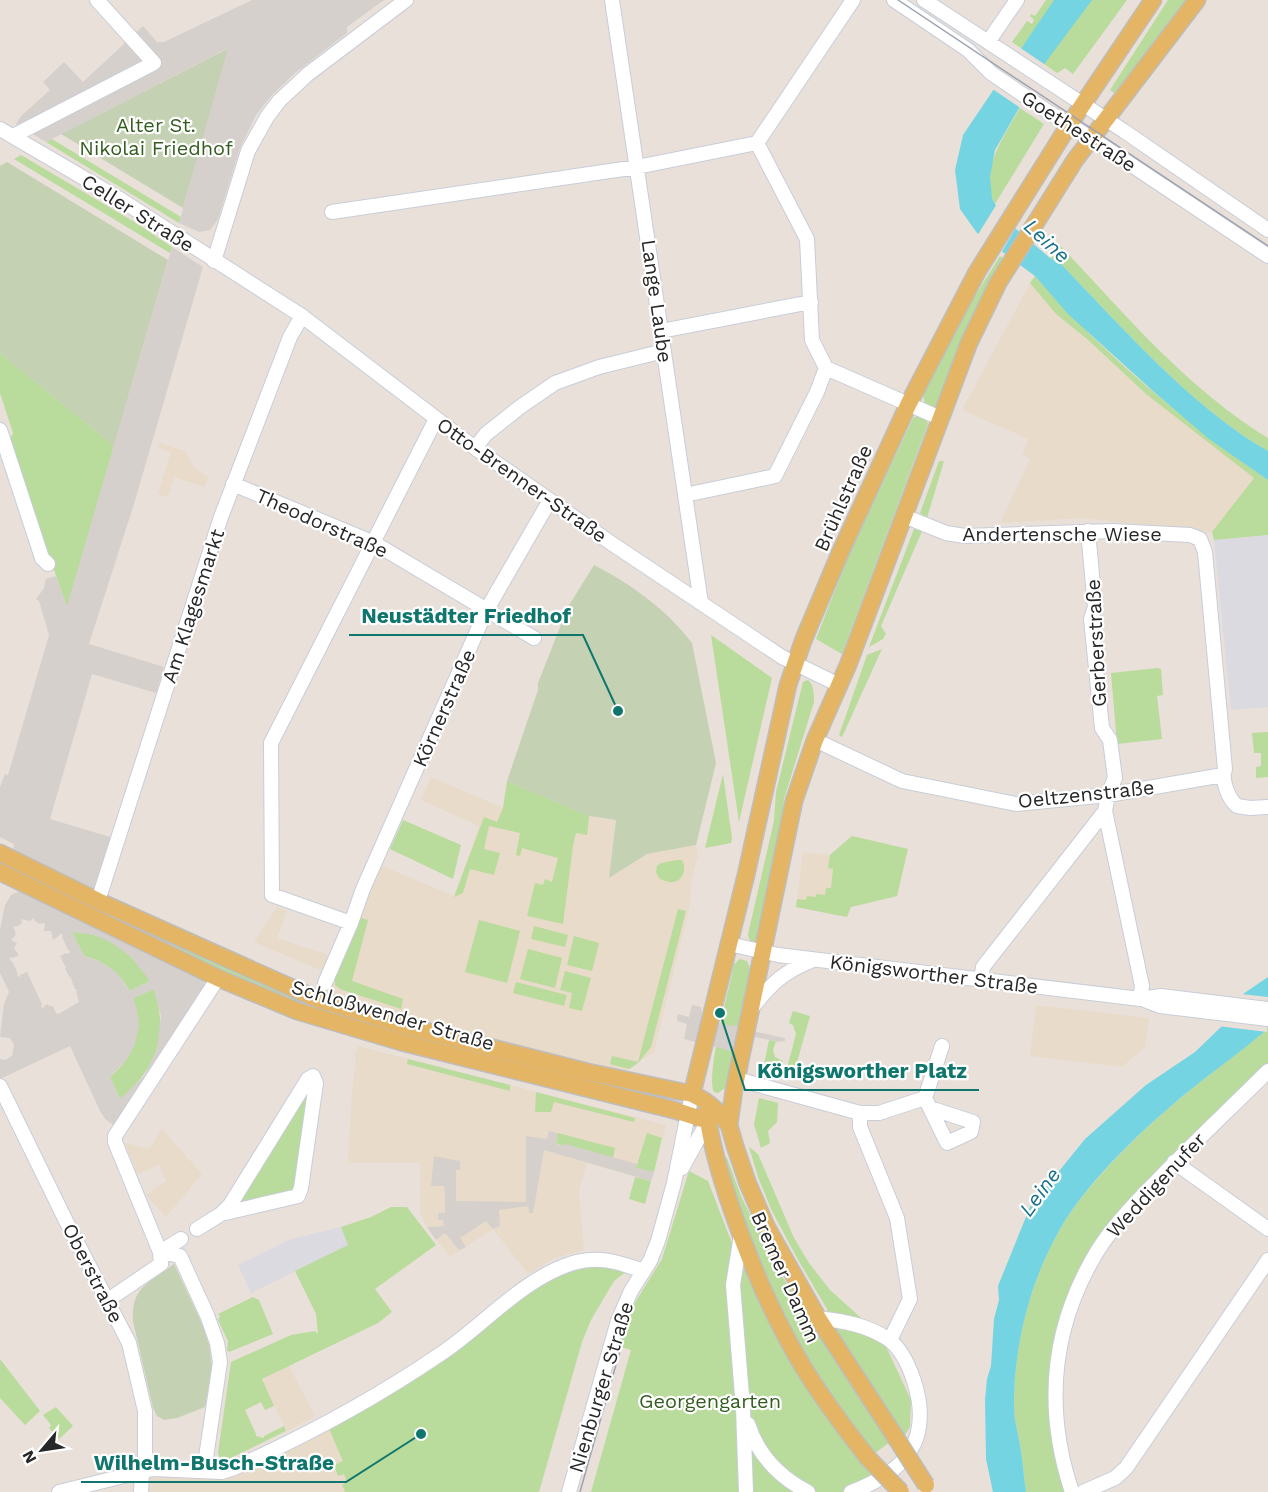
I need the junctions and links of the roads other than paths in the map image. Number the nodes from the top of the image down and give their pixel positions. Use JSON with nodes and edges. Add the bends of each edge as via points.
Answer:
{"nodes":[{"id":1,"x":97,"y":0,"type":"edge"},
{"id":2,"x":406,"y":0,"type":"edge"},
{"id":3,"x":612,"y":0,"type":"edge"},
{"id":4,"x":854,"y":0,"type":"edge"},
{"id":5,"x":894,"y":0,"type":"edge"},
{"id":6,"x":924,"y":0,"type":"edge"},
{"id":7,"x":1017,"y":0,"type":"edge"},
{"id":8,"x":1153,"y":0,"type":"edge"},
{"id":9,"x":1197,"y":0,"type":"edge"},
{"id":10,"x":988,"y":42,"type":"junction"},
{"id":11,"x":1083,"y":105,"type":"junction"},
{"id":12,"x":1106,"y":118,"type":"junction"},
{"id":13,"x":1069,"y":125,"type":"junction"},
{"id":14,"x":0,"y":129,"type":"edge"},
{"id":15,"x":13,"y":136,"type":"junction"},
{"id":16,"x":1090,"y":138,"type":"junction"},
{"id":17,"x":757,"y":143,"type":"junction"},
{"id":18,"x":637,"y":166,"type":"junction"},
{"id":19,"x":332,"y":212,"type":"dead end"},
{"id":20,"x":1268,"y":230,"type":"edge"},
{"id":21,"x":1268,"y":256,"type":"edge"},
{"id":22,"x":214,"y":261,"type":"junction"},
{"id":23,"x":811,"y":302,"type":"junction"},
{"id":24,"x":302,"y":316,"type":"junction"},
{"id":25,"x":661,"y":332,"type":"junction"},
{"id":26,"x":664,"y":351,"type":"junction"},
{"id":27,"x":826,"y":368,"type":"junction"},
{"id":28,"x":909,"y":404,"type":"junction"},
{"id":29,"x":940,"y":418,"type":"junction"},
{"id":30,"x":436,"y":419,"type":"junction"},
{"id":31,"x":0,"y":430,"type":"edge"},
{"id":32,"x":475,"y":448,"type":"junction"},
{"id":33,"x":233,"y":484,"type":"junction"},
{"id":34,"x":685,"y":495,"type":"junction"},
{"id":35,"x":550,"y":500,"type":"junction"},
{"id":36,"x":904,"y":516,"type":"junction"},
{"id":37,"x":1088,"y":531,"type":"junction"},
{"id":38,"x":374,"y":543,"type":"junction"},
{"id":39,"x":48,"y":564,"type":"dead end"},
{"id":40,"x":701,"y":603,"type":"junction"},
{"id":41,"x":486,"y":611,"type":"junction"},
{"id":42,"x":534,"y":638,"type":"dead end"},
{"id":43,"x":795,"y":664,"type":"junction"},
{"id":44,"x":839,"y":685,"type":"junction"},
{"id":45,"x":815,"y":740,"type":"junction"},
{"id":46,"x":1223,"y":775,"type":"junction"},
{"id":47,"x":1108,"y":795,"type":"junction"},
{"id":48,"x":1268,"y":807,"type":"edge"},
{"id":49,"x":1105,"y":811,"type":"junction"},
{"id":50,"x":2,"y":867,"type":"edge"},
{"id":51,"x":98,"y":901,"type":"junction"},
{"id":52,"x":351,"y":923,"type":"junction"},
{"id":53,"x":729,"y":944,"type":"junction"},
{"id":54,"x":763,"y":952,"type":"junction"},
{"id":55,"x":815,"y":959,"type":"junction"},
{"id":56,"x":218,"y":978,"type":"junction"},
{"id":57,"x":981,"y":980,"type":"junction"},
{"id":58,"x":325,"y":983,"type":"dead end"},
{"id":59,"x":1140,"y":999,"type":"junction"},
{"id":60,"x":752,"y":1008,"type":"junction"},
{"id":61,"x":1231,"y":1009,"type":"junction"},
{"id":62,"x":1268,"y":1009,"type":"edge"},
{"id":63,"x":1268,"y":1019,"type":"edge"},
{"id":64,"x":942,"y":1046,"type":"dead end"},
{"id":65,"x":1268,"y":1071,"type":"edge"},
{"id":66,"x":735,"y":1085,"type":"junction"},
{"id":67,"x":0,"y":1086,"type":"edge"},
{"id":68,"x":706,"y":1106,"type":"junction"},
{"id":69,"x":688,"y":1113,"type":"junction"},
{"id":70,"x":860,"y":1113,"type":"junction"},
{"id":71,"x":729,"y":1125,"type":"junction"},
{"id":72,"x":1174,"y":1162,"type":"junction"},
{"id":73,"x":674,"y":1183,"type":"junction"},
{"id":74,"x":221,"y":1214,"type":"junction"},
{"id":75,"x":197,"y":1229,"type":"dead end"},
{"id":76,"x":1268,"y":1229,"type":"edge"},
{"id":77,"x":741,"y":1235,"type":"junction"},
{"id":78,"x":181,"y":1239,"type":"dead end"},
{"id":79,"x":160,"y":1252,"type":"junction"},
{"id":80,"x":1268,"y":1260,"type":"edge"},
{"id":81,"x":644,"y":1271,"type":"junction"},
{"id":82,"x":108,"y":1300,"type":"junction"},
{"id":83,"x":818,"y":1318,"type":"junction"},
{"id":84,"x":890,"y":1340,"type":"junction"},
{"id":85,"x":743,"y":1408,"type":"junction"},
{"id":86,"x":142,"y":1471,"type":"junction"},
{"id":87,"x":204,"y":1471,"type":"junction"},
{"id":88,"x":80,"y":1489,"type":"edge"},
{"id":89,"x":59,"y":1492,"type":"edge"},
{"id":90,"x":141,"y":1492,"type":"edge"},
{"id":91,"x":569,"y":1492,"type":"edge"},
{"id":92,"x":747,"y":1492,"type":"edge"},
{"id":93,"x":808,"y":1492,"type":"edge"},
{"id":94,"x":851,"y":1492,"type":"edge"},
{"id":95,"x":901,"y":1492,"type":"edge"},
{"id":96,"x":932,"y":1492,"type":"edge"},
{"id":97,"x":1072,"y":1492,"type":"edge"},
{"id":98,"x":1083,"y":1492,"type":"edge"}],
"edges":[{"from":1,"to":15,"type":"street","via":[[154,63]]},
{"from":2,"to":22,"type":"street","via":[[308,74],[267,117],[248,151]]},
{"from":3,"to":18,"type":"street","name":"Lange Laube"},
{"from":4,"to":17,"type":"street"},
{"from":5,"to":13,"type":"street","name":"Goethestraße","via":[[968,50],[991,73]]},
{"from":6,"to":10,"type":"street","name":"Goethestraße"},
{"from":7,"to":10,"type":"street"},
{"from":8,"to":11,"type":"main road","name":"Brühlstraße"},
{"from":9,"to":12,"type":"main road"},
{"from":10,"to":11,"type":"street","name":"Goethestraße"},
{"from":11,"to":12,"type":"street","name":"Goethestraße"},
{"from":11,"to":13,"type":"main road","name":"Brühlstraße"},
{"from":12,"to":16,"type":"main road"},
{"from":12,"to":20,"type":"street","name":"Goethestraße"},
{"from":13,"to":16,"type":"street","name":"Goethestraße"},
{"from":13,"to":28,"type":"main road","name":"Brühlstraße","via":[[988,253]]},
{"from":14,"to":15,"type":"street","name":"Celler Straße"},
{"from":15,"to":22,"type":"street","name":"Celler Straße"},
{"from":16,"to":21,"type":"street","name":"Goethestraße"},
{"from":16,"to":29,"type":"main road","via":[[998,283]]},
{"from":17,"to":18,"type":"street"},
{"from":17,"to":23,"type":"street","via":[[807,240]]},
{"from":18,"to":19,"type":"street"},
{"from":18,"to":25,"type":"street","name":"Lange Laube"},
{"from":22,"to":24,"type":"street","name":"Otto-Brenner-Straße"},
{"from":23,"to":25,"type":"street"},
{"from":23,"to":27,"type":"street","via":[[812,340]]},
{"from":24,"to":30,"type":"street","name":"Otto-Brenner-Straße"},
{"from":24,"to":33,"type":"street","name":"Am Klagesmarkt"},
{"from":25,"to":26,"type":"street","name":"Lange Laube"},
{"from":26,"to":32,"type":"street","via":[[555,383],[486,434]]},
{"from":26,"to":34,"type":"street","name":"Lange Laube"},
{"from":27,"to":28,"type":"street"},
{"from":27,"to":34,"type":"street","via":[[775,476]]},
{"from":28,"to":29,"type":"street"},
{"from":28,"to":43,"type":"main road","name":"Brühlstraße","via":[[840,553]]},
{"from":29,"to":36,"type":"main road"},
{"from":30,"to":32,"type":"street","name":"Otto-Brenner-Straße"},
{"from":30,"to":38,"type":"street"},
{"from":31,"to":39,"type":"street","via":[[42,558]]},
{"from":32,"to":35,"type":"street","name":"Otto-Brenner-Straße"},
{"from":33,"to":38,"type":"street","name":"Theodorstraße"},
{"from":33,"to":51,"type":"street","name":"Am Klagesmarkt"},
{"from":34,"to":40,"type":"street","name":"Lange Laube"},
{"from":35,"to":40,"type":"street","name":"Otto-Brenner-Straße"},
{"from":35,"to":41,"type":"street","name":"Körnerstraße"},
{"from":36,"to":37,"type":"street","name":"Andertensche Wiese","via":[[946,533],[965,536]]},
{"from":36,"to":44,"type":"main road"},
{"from":37,"to":46,"type":"street","name":"Andertensche Wiese","via":[[1200,539]]},
{"from":37,"to":47,"type":"street","name":"Gerberstraße","via":[[1095,607],[1091,619],[1102,728],[1110,740],[1115,778]]},
{"from":38,"to":41,"type":"street","name":"Theodorstraße"},
{"from":38,"to":52,"type":"street","via":[[271,743],[272,895]]},
{"from":40,"to":43,"type":"street","name":"Otto-Brenner-Straße"},
{"from":41,"to":42,"type":"street","name":"Theodorstraße"},
{"from":41,"to":52,"type":"street","name":"Körnerstraße"},
{"from":43,"to":44,"type":"street","name":"Otto-Brenner-Straße"},
{"from":43,"to":53,"type":"main road","name":"Brühlstraße"},
{"from":44,"to":45,"type":"main road"},
{"from":45,"to":47,"type":"street","name":"Oeltzenstraße","via":[[902,781],[965,795],[1016,804]]},
{"from":45,"to":54,"type":"main road","via":[[789,821]]},
{"from":46,"to":47,"type":"street","name":"Oeltzenstraße"},
{"from":46,"to":48,"type":"street","via":[[1228,794],[1237,806]]},
{"from":47,"to":49,"type":"street","name":"Gerberstraße"},
{"from":49,"to":57,"type":"street","via":[[983,967]]},
{"from":49,"to":59,"type":"street","name":"Gerberstraße","via":[[1142,986]]},
{"from":50,"to":51,"type":"main road","name":"Schloßwender Straße"},
{"from":50,"to":56,"type":"main road","name":"Schloßwender Straße"},
{"from":51,"to":68,"type":"main road","name":"Schloßwender Straße","via":[[317,999]]},
{"from":52,"to":58,"type":"street","name":"Körnerstraße"},
{"from":53,"to":54,"type":"street","name":"Königsworther Straße"},
{"from":53,"to":68,"type":"main road","name":"Brühlstraße","via":[[709,1022]]},
{"from":54,"to":55,"type":"street","name":"Königsworther Straße"},
{"from":54,"to":60,"type":"main road"},
{"from":55,"to":57,"type":"street","name":"Königsworther Straße"},
{"from":55,"to":60,"type":"street","via":[[779,977]]},
{"from":56,"to":69,"type":"main road","name":"Schloßwender Straße","via":[[329,1022]]},
{"from":56,"to":79,"type":"street","via":[[115,1136]]},
{"from":57,"to":59,"type":"street","name":"Königsworther Straße"},
{"from":59,"to":61,"type":"street","name":"Königsworther Straße","via":[[1161,996]]},
{"from":60,"to":66,"type":"main road"},
{"from":61,"to":62,"type":"street","name":"Königsworther Straße"},
{"from":61,"to":63,"type":"street","name":"Königsworther Straße"},
{"from":64,"to":70,"type":"street","via":[[928,1103]]},
{"from":65,"to":72,"type":"street","name":"Weddigenufer"},
{"from":66,"to":68,"type":"main road"},
{"from":66,"to":70,"type":"street"},
{"from":66,"to":71,"type":"main road"},
{"from":67,"to":82,"type":"street","name":"Oberstraße"},
{"from":68,"to":69,"type":"main road","name":"Schloßwender Straße"},
{"from":68,"to":71,"type":"main road"},
{"from":68,"to":73,"type":"street","name":"Nienburger Straße"},
{"from":68,"to":77,"type":"main road","name":"Bremer Damm","via":[[716,1159]]},
{"from":69,"to":73,"type":"street","name":"Nienburger Straße"},
{"from":70,"to":84,"type":"street","via":[[860,1127],[897,1218],[910,1299]]},
{"from":71,"to":83,"type":"main road","name":"Bremer Damm","via":[[747,1184],[767,1228]]},
{"from":72,"to":76,"type":"street"},
{"from":72,"to":97,"type":"street","name":"Weddigenufer","via":[[1098,1250],[1078,1288],[1064,1329],[1054,1396],[1059,1447]]},
{"from":73,"to":81,"type":"street","name":"Nienburger Straße","via":[[658,1241]]},
{"from":74,"to":74,"type":"street","via":[[298,1196],[316,1083],[313,1076]]},
{"from":74,"to":75,"type":"street"},
{"from":77,"to":85,"type":"street","via":[[733,1285]]},
{"from":77,"to":95,"type":"main road","name":"Bremer Damm","bridge":true,"via":[[787,1339],[826,1402],[868,1458]]},
{"from":78,"to":79,"type":"street"},
{"from":79,"to":82,"type":"street","via":[[161,1264]]},
{"from":79,"to":87,"type":"street","via":[[180,1256],[217,1342],[220,1362]]},
{"from":80,"to":98,"type":"street","via":[[1126,1468],[1115,1478]]},
{"from":81,"to":87,"type":"street","via":[[597,1259],[554,1270],[375,1397],[234,1468]]},
{"from":81,"to":91,"type":"street","name":"Nienburger Straße","via":[[618,1321]]},
{"from":82,"to":86,"type":"street","name":"Oberstraße","via":[[129,1343],[145,1411]]},
{"from":83,"to":84,"type":"street","via":[[861,1325]]},
{"from":83,"to":96,"type":"main road","name":"Bremer Damm","bridge":true},
{"from":84,"to":94,"type":"street","via":[[902,1354],[920,1399],[919,1428],[910,1452],[896,1469]]},
{"from":85,"to":92,"type":"street"},
{"from":85,"to":93,"type":"street","via":[[758,1448],[785,1478]]},
{"from":86,"to":87,"type":"street"},
{"from":86,"to":88,"type":"street"},
{"from":86,"to":90,"type":"street","name":"Oberstraße"},
{"from":88,"to":89,"type":"street"}]}
